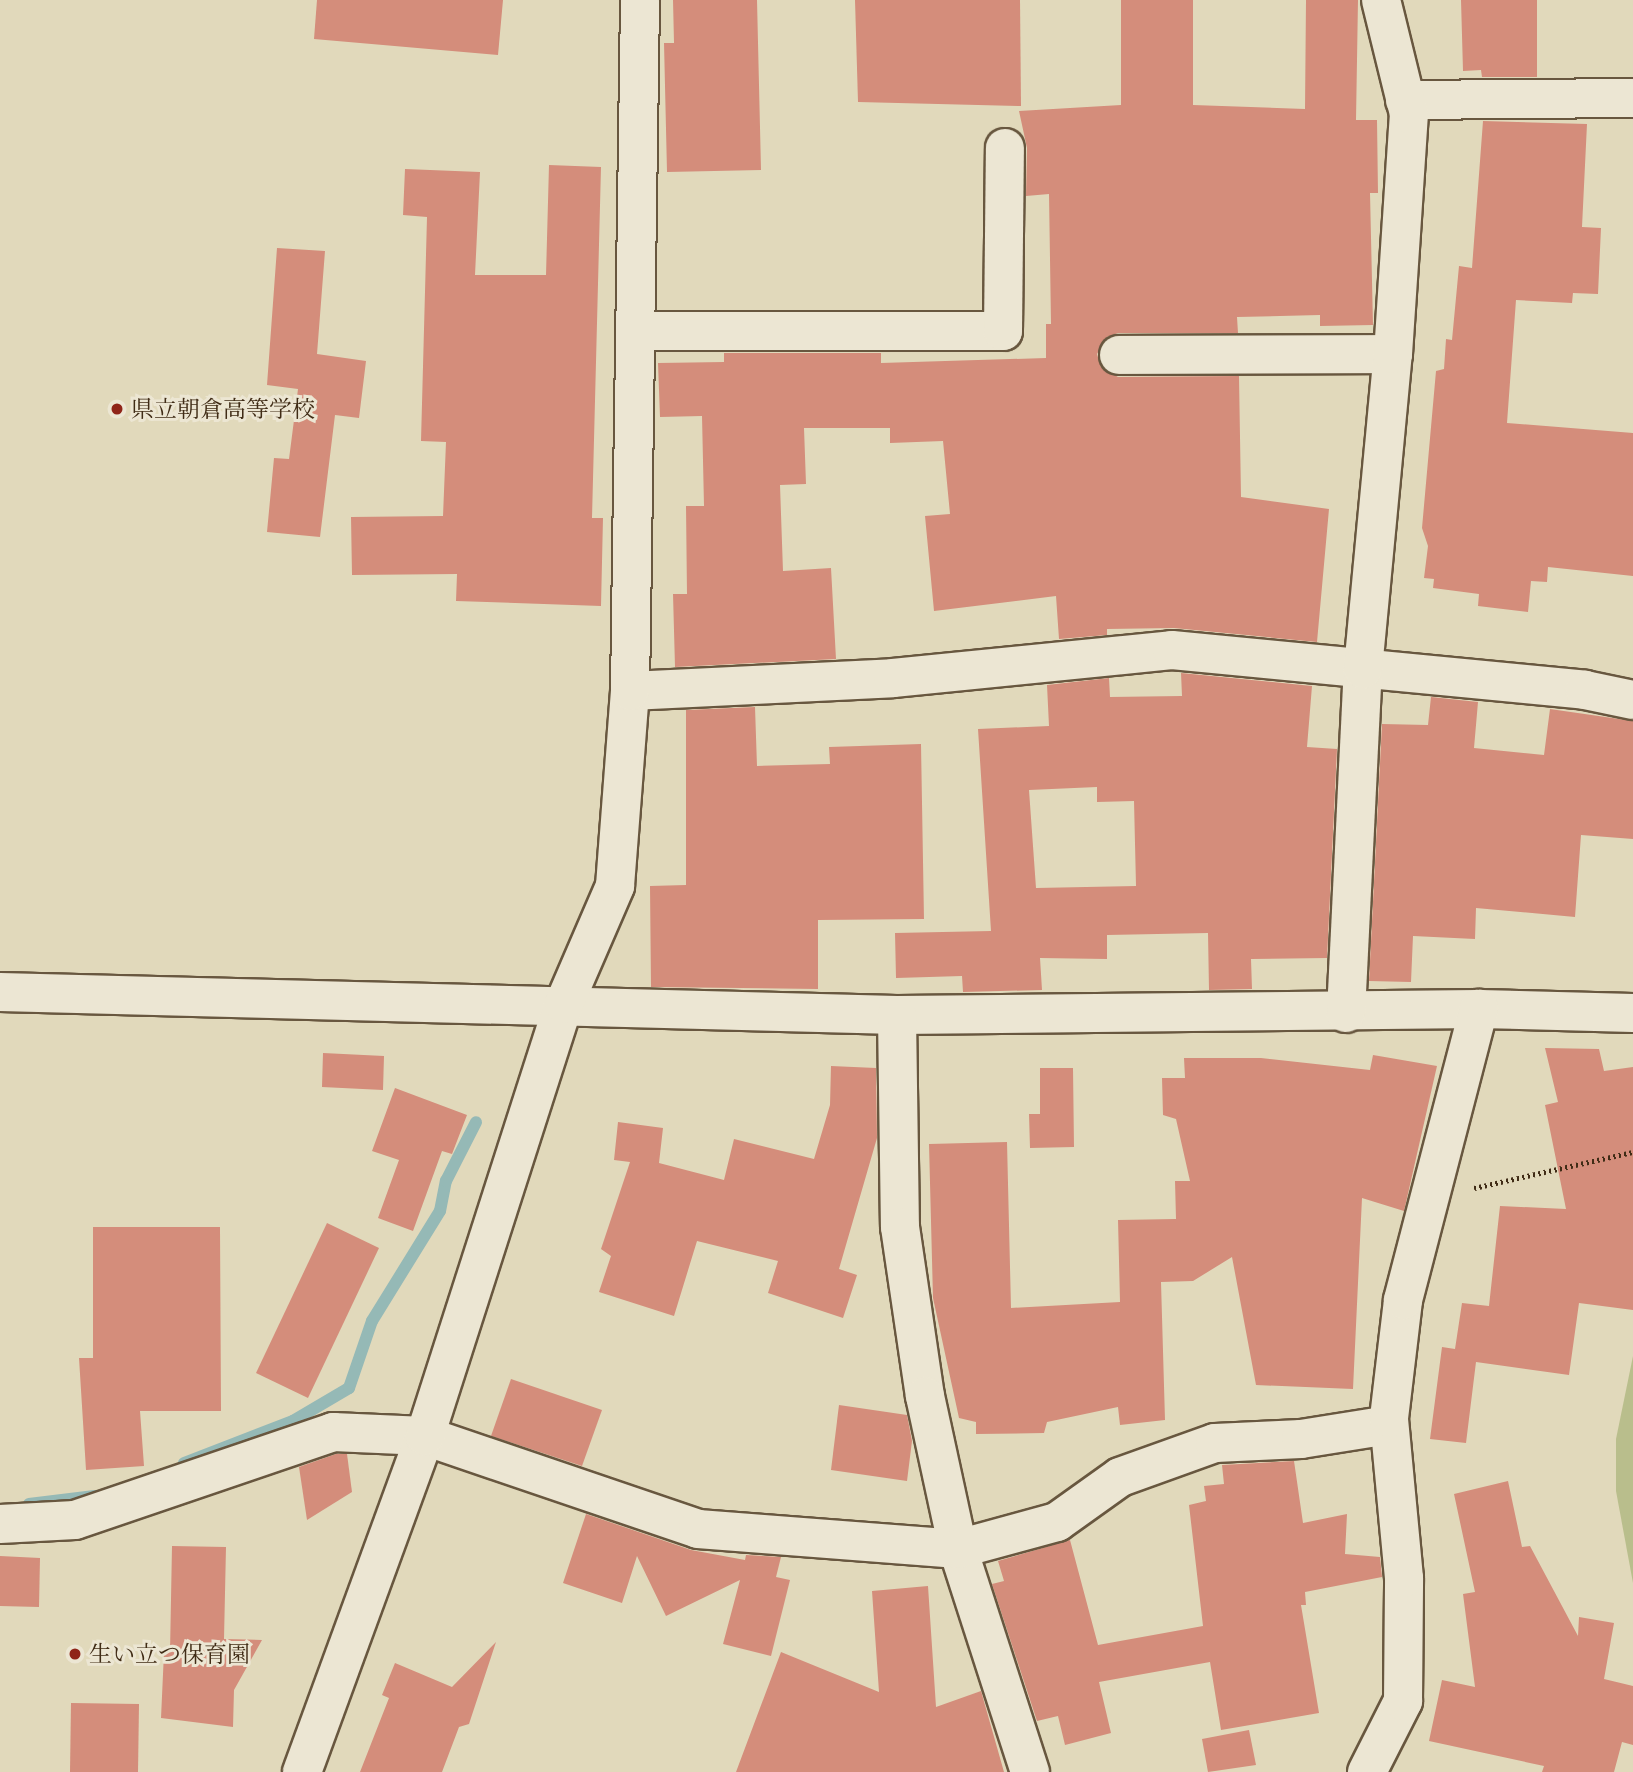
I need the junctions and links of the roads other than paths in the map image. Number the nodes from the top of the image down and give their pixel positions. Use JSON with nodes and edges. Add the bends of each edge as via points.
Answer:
{"nodes":[{"id":1,"x":640,"y":0,"type":"edge"},
{"id":2,"x":1381,"y":0,"type":"edge"},
{"id":3,"x":1633,"y":98,"type":"edge"},
{"id":4,"x":1405,"y":100,"type":"junction"},
{"id":5,"x":1005,"y":148,"type":"dead end"},
{"id":6,"x":635,"y":331,"type":"junction"},
{"id":7,"x":1393,"y":354,"type":"junction"},
{"id":8,"x":1119,"y":355,"type":"dead end"},
{"id":9,"x":1363,"y":669,"type":"junction"},
{"id":10,"x":630,"y":691,"type":"junction"},
{"id":11,"x":1633,"y":700,"type":"edge"},
{"id":12,"x":0,"y":992,"type":"edge"},
{"id":13,"x":564,"y":1004,"type":"junction"},
{"id":14,"x":1479,"y":1009,"type":"junction"},
{"id":15,"x":1346,"y":1013,"type":"junction"},
{"id":16,"x":1633,"y":1013,"type":"edge"},
{"id":17,"x":897,"y":1015,"type":"junction"},
{"id":18,"x":1390,"y":1425,"type":"junction"},
{"id":19,"x":425,"y":1436,"type":"junction"},
{"id":20,"x":0,"y":1524,"type":"edge"},
{"id":21,"x":958,"y":1549,"type":"junction"},
{"id":22,"x":302,"y":1772,"type":"edge"},
{"id":23,"x":1030,"y":1772,"type":"edge"},
{"id":24,"x":1367,"y":1772,"type":"edge"}],
"edges":[{"from":1,"to":6,"type":"street"},
{"from":2,"to":4,"type":"street"},
{"from":3,"to":4,"type":"street"},
{"from":4,"to":7,"type":"street","via":[[1409,114]]},
{"from":5,"to":6,"type":"street","via":[[1003,331]]},
{"from":6,"to":10,"type":"street"},
{"from":7,"to":8,"type":"street"},
{"from":7,"to":9,"type":"street"},
{"from":9,"to":10,"type":"street","via":[[1172,650],[893,678]]},
{"from":9,"to":11,"type":"street","via":[[1585,690]]},
{"from":9,"to":15,"type":"street"},
{"from":10,"to":13,"type":"street","via":[[615,886]]},
{"from":12,"to":13,"type":"street"},
{"from":13,"to":17,"type":"street"},
{"from":13,"to":19,"type":"street"},
{"from":14,"to":15,"type":"street"},
{"from":14,"to":16,"type":"street"},
{"from":14,"to":18,"type":"street","via":[[1403,1300]]},
{"from":15,"to":17,"type":"street"},
{"from":17,"to":21,"type":"street","via":[[900,1227],[925,1396]]},
{"from":18,"to":21,"type":"street","via":[[1301,1439],[1214,1443],[1120,1478],[1057,1522]]},
{"from":18,"to":24,"type":"street","via":[[1404,1578],[1403,1700]]},
{"from":19,"to":20,"type":"street","via":[[333,1432],[75,1520]]},
{"from":19,"to":21,"type":"street","via":[[698,1529]]},
{"from":19,"to":22,"type":"street"},
{"from":21,"to":23,"type":"street"}]}
